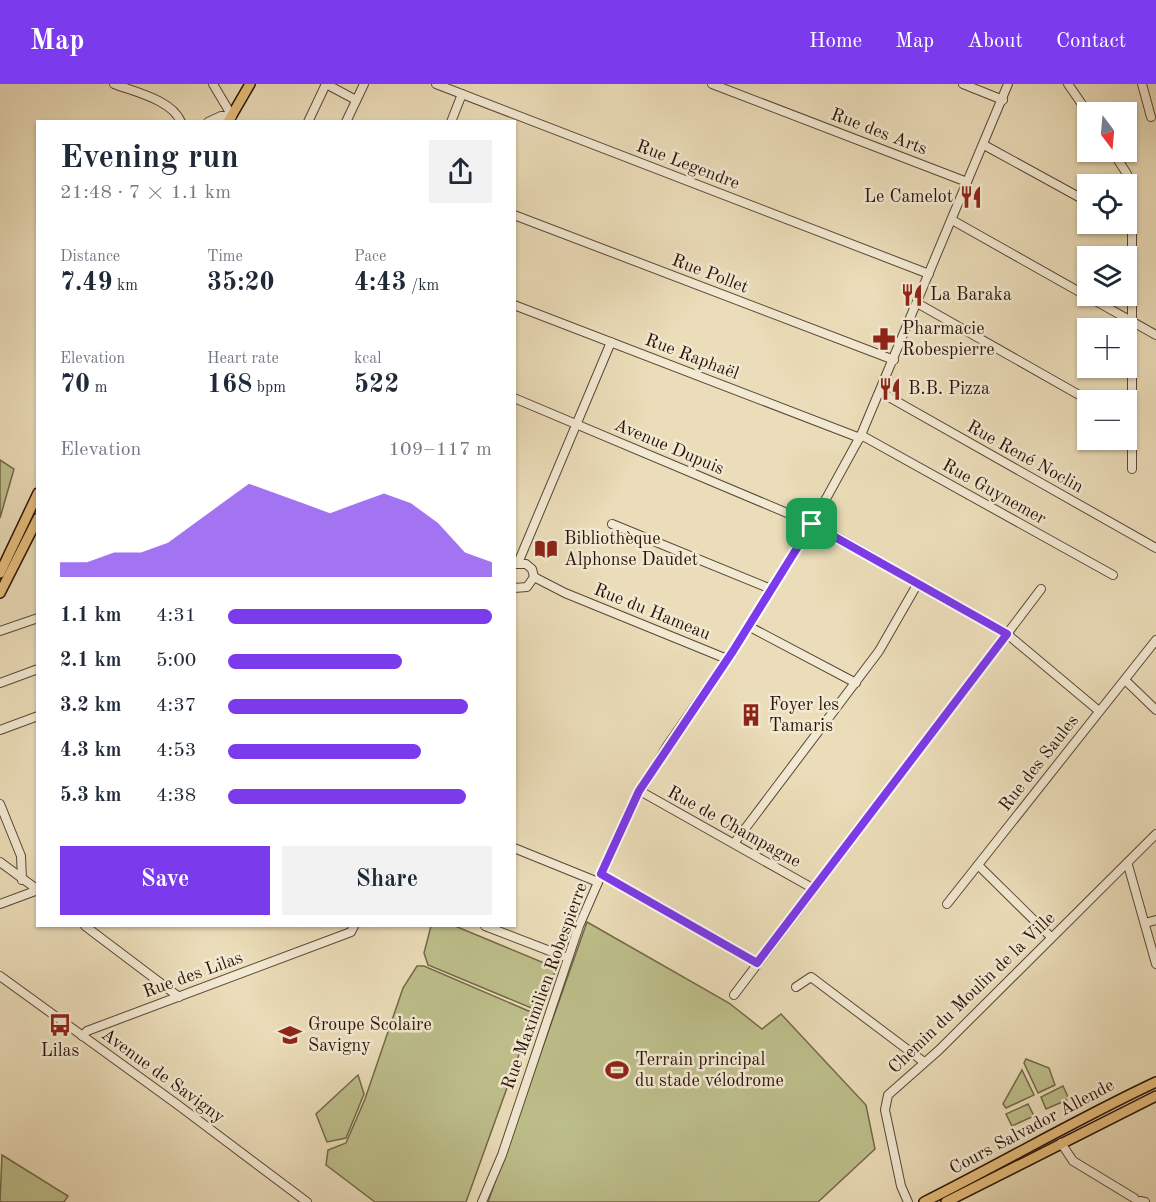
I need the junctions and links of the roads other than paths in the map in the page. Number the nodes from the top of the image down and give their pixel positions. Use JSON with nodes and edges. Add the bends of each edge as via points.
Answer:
{"nodes":[{"id":1,"x":114,"y":84,"type":"edge"},
{"id":2,"x":213,"y":84,"type":"edge"},
{"id":3,"x":250,"y":84,"type":"edge"},
{"id":4,"x":364,"y":84,"type":"edge"},
{"id":5,"x":436,"y":84,"type":"edge"},
{"id":6,"x":712,"y":84,"type":"edge"},
{"id":7,"x":963,"y":84,"type":"edge"},
{"id":8,"x":1008,"y":84,"type":"edge"},
{"id":9,"x":1068,"y":84,"type":"edge"},
{"id":10,"x":1142,"y":84,"type":"edge"},
{"id":11,"x":326,"y":85,"type":"edge"},
{"id":12,"x":462,"y":94,"type":"junction"},
{"id":13,"x":356,"y":100,"type":"junction"},
{"id":14,"x":1003,"y":100,"type":"junction"},
{"id":15,"x":1080,"y":102,"type":"edge"},
{"id":16,"x":1150,"y":117,"type":"dead end"},
{"id":17,"x":180,"y":120,"type":"edge"},
{"id":18,"x":212,"y":120,"type":"edge"},
{"id":19,"x":230,"y":120,"type":"edge"},
{"id":20,"x":309,"y":120,"type":"edge"},
{"id":21,"x":347,"y":120,"type":"edge"},
{"id":22,"x":452,"y":120,"type":"edge"},
{"id":23,"x":984,"y":145,"type":"junction"},
{"id":24,"x":968,"y":182,"type":"junction"},
{"id":25,"x":1077,"y":196,"type":"edge"},
{"id":26,"x":516,"y":216,"type":"edge"},
{"id":27,"x":952,"y":220,"type":"junction"},
{"id":28,"x":1128,"y":234,"type":"edge"},
{"id":29,"x":929,"y":274,"type":"junction"},
{"id":30,"x":917,"y":303,"type":"junction"},
{"id":31,"x":516,"y":306,"type":"edge"},
{"id":32,"x":1128,"y":318,"type":"edge"},
{"id":33,"x":1133,"y":318,"type":"edge"},
{"id":34,"x":1137,"y":323,"type":"edge"},
{"id":35,"x":1156,"y":335,"type":"edge"},
{"id":36,"x":611,"y":342,"type":"junction"},
{"id":37,"x":894,"y":360,"type":"junction"},
{"id":38,"x":880,"y":392,"type":"junction"},
{"id":39,"x":1077,"y":394,"type":"edge"},
{"id":40,"x":516,"y":399,"type":"edge"},
{"id":41,"x":576,"y":423,"type":"junction"},
{"id":42,"x":860,"y":436,"type":"junction"},
{"id":43,"x":1131,"y":450,"type":"edge"},
{"id":44,"x":1132,"y":469,"type":"dead end"},
{"id":45,"x":36,"y":497,"type":"edge"},
{"id":46,"x":36,"y":522,"type":"edge"},
{"id":47,"x":612,"y":524,"type":"dead end"},
{"id":48,"x":812,"y":524,"type":"junction"},
{"id":49,"x":1156,"y":548,"type":"edge"},
{"id":50,"x":516,"y":563,"type":"edge"},
{"id":51,"x":0,"y":573,"type":"edge"},
{"id":52,"x":1113,"y":575,"type":"dead end"},
{"id":53,"x":534,"y":577,"type":"junction"},
{"id":54,"x":918,"y":583,"type":"junction"},
{"id":55,"x":516,"y":588,"type":"edge"},
{"id":56,"x":771,"y":589,"type":"junction"},
{"id":57,"x":1041,"y":589,"type":"dead end"},
{"id":58,"x":0,"y":593,"type":"edge"},
{"id":59,"x":36,"y":619,"type":"edge"},
{"id":60,"x":748,"y":626,"type":"junction"},
{"id":61,"x":0,"y":632,"type":"edge"},
{"id":62,"x":1007,"y":634,"type":"junction"},
{"id":63,"x":1156,"y":640,"type":"edge"},
{"id":64,"x":727,"y":659,"type":"junction"},
{"id":65,"x":36,"y":670,"type":"edge"},
{"id":66,"x":1125,"y":680,"type":"junction"},
{"id":67,"x":0,"y":683,"type":"edge"},
{"id":68,"x":856,"y":683,"type":"junction"},
{"id":69,"x":1156,"y":710,"type":"edge"},
{"id":70,"x":1100,"y":711,"type":"junction"},
{"id":71,"x":36,"y":717,"type":"edge"},
{"id":72,"x":0,"y":730,"type":"edge"},
{"id":73,"x":639,"y":791,"type":"junction"},
{"id":74,"x":0,"y":804,"type":"edge"},
{"id":75,"x":1156,"y":834,"type":"edge"},
{"id":76,"x":735,"y":842,"type":"junction"},
{"id":77,"x":516,"y":849,"type":"edge"},
{"id":78,"x":0,"y":862,"type":"edge"},
{"id":79,"x":978,"y":865,"type":"junction"},
{"id":80,"x":1128,"y":865,"type":"junction"},
{"id":81,"x":599,"y":878,"type":"junction"},
{"id":82,"x":22,"y":880,"type":"junction"},
{"id":83,"x":36,"y":889,"type":"edge"},
{"id":84,"x":814,"y":889,"type":"junction"},
{"id":85,"x":36,"y":890,"type":"edge"},
{"id":86,"x":0,"y":904,"type":"edge"},
{"id":87,"x":947,"y":904,"type":"dead end"},
{"id":88,"x":1156,"y":920,"type":"edge"},
{"id":89,"x":1145,"y":923,"type":"junction"},
{"id":90,"x":86,"y":927,"type":"edge"},
{"id":91,"x":488,"y":927,"type":"edge"},
{"id":92,"x":352,"y":929,"type":"edge"},
{"id":93,"x":1051,"y":937,"type":"junction"},
{"id":94,"x":568,"y":958,"type":"junction"},
{"id":95,"x":757,"y":963,"type":"junction"},
{"id":96,"x":1156,"y":964,"type":"edge"},
{"id":97,"x":0,"y":976,"type":"edge"},
{"id":98,"x":796,"y":987,"type":"dead end"},
{"id":99,"x":734,"y":995,"type":"dead end"},
{"id":100,"x":179,"y":997,"type":"junction"},
{"id":101,"x":82,"y":1036,"type":"junction"},
{"id":102,"x":924,"y":1062,"type":"junction"},
{"id":103,"x":1156,"y":1082,"type":"edge"},
{"id":104,"x":1156,"y":1096,"type":"edge"},
{"id":105,"x":1061,"y":1143,"type":"junction"},
{"id":106,"x":1138,"y":1201,"type":"edge"},
{"id":107,"x":307,"y":1202,"type":"edge"},
{"id":108,"x":482,"y":1202,"type":"edge"},
{"id":109,"x":908,"y":1202,"type":"edge"},
{"id":110,"x":924,"y":1202,"type":"edge"},
{"id":111,"x":946,"y":1202,"type":"edge"}],
"edges":[{"from":1,"to":17,"type":"street","via":[[168,106]]},
{"from":2,"to":19,"type":"street"},
{"from":3,"to":19,"type":"main road"},
{"from":4,"to":13,"type":"street"},
{"from":5,"to":12,"type":"street","name":"Rue Legendre"},
{"from":6,"to":24,"type":"street","name":"Rue des Arts"},
{"from":7,"to":14,"type":"street"},
{"from":8,"to":14,"type":"street","name":"Rue Maximilien Robespierre"},
{"from":9,"to":15,"type":"street"},
{"from":10,"to":16,"type":"street"},
{"from":11,"to":13,"type":"street"},
{"from":11,"to":20,"type":"street"},
{"from":12,"to":22,"type":"street"},
{"from":12,"to":29,"type":"street","name":"Rue Legendre"},
{"from":13,"to":21,"type":"street"},
{"from":14,"to":23,"type":"street","name":"Rue Maximilien Robespierre"},
{"from":18,"to":19,"type":"street","via":[[221,116]]},
{"from":23,"to":24,"type":"street","name":"Rue Maximilien Robespierre"},
{"from":23,"to":25,"type":"street"},
{"from":24,"to":27,"type":"street","name":"Rue Maximilien Robespierre"},
{"from":26,"to":37,"type":"street","name":"Rue Pollet"},
{"from":27,"to":29,"type":"street","name":"Rue Maximilien Robespierre"},
{"from":27,"to":32,"type":"street"},
{"from":28,"to":33,"type":"street"},
{"from":29,"to":30,"type":"street","name":"Rue Maximilien Robespierre"},
{"from":30,"to":37,"type":"street","name":"Rue Maximilien Robespierre"},
{"from":30,"to":39,"type":"street"},
{"from":31,"to":36,"type":"street","name":"Rue Raphaël"},
{"from":34,"to":35,"type":"street"},
{"from":36,"to":41,"type":"street"},
{"from":36,"to":42,"type":"street","name":"Rue Raphaël"},
{"from":37,"to":38,"type":"street","name":"Rue Maximilien Robespierre"},
{"from":38,"to":42,"type":"street","name":"Rue Maximilien Robespierre"},
{"from":38,"to":49,"type":"street","name":"Rue René Noclin"},
{"from":40,"to":41,"type":"street","name":"Avenue Dupuis"},
{"from":41,"to":48,"type":"street","name":"Avenue Dupuis"},
{"from":41,"to":50,"type":"street"},
{"from":42,"to":48,"type":"street","name":"Rue Maximilien Robespierre"},
{"from":42,"to":52,"type":"street","name":"Rue Guynemer"},
{"from":43,"to":44,"type":"street"},
{"from":45,"to":51,"type":"main road"},
{"from":46,"to":58,"type":"main road"},
{"from":47,"to":56,"type":"street"},
{"from":48,"to":54,"type":"street","name":"Avenue Dupuis"},
{"from":48,"to":56,"type":"street","name":"Rue Maximilien Robespierre"},
{"from":50,"to":53,"type":"street","name":"Rue du Hameau","via":[[530,566]]},
{"from":53,"to":55,"type":"street","via":[[528,587]]},
{"from":53,"to":64,"type":"street","name":"Rue du Hameau"},
{"from":54,"to":62,"type":"street","name":"Avenue Dupuis"},
{"from":54,"to":68,"type":"street"},
{"from":56,"to":60,"type":"street","name":"Rue Maximilien Robespierre"},
{"from":57,"to":62,"type":"street"},
{"from":59,"to":61,"type":"street"},
{"from":60,"to":64,"type":"street","name":"Rue Maximilien Robespierre"},
{"from":60,"to":68,"type":"street"},
{"from":62,"to":70,"type":"street","name":"Avenue Dupuis"},
{"from":62,"to":84,"type":"street"},
{"from":63,"to":66,"type":"street","name":"Rue des Saules"},
{"from":64,"to":73,"type":"street","name":"Rue Maximilien Robespierre"},
{"from":65,"to":67,"type":"street"},
{"from":66,"to":69,"type":"street"},
{"from":66,"to":70,"type":"street","name":"Rue des Saules"},
{"from":68,"to":76,"type":"street"},
{"from":70,"to":79,"type":"street","name":"Rue des Saules"},
{"from":71,"to":72,"type":"street"},
{"from":73,"to":76,"type":"street","name":"Rue de Champagne"},
{"from":73,"to":81,"type":"street","name":"Rue Maximilien Robespierre"},
{"from":74,"to":82,"type":"street","via":[[21,856]]},
{"from":75,"to":80,"type":"street","name":"Chemin du Moulin de la Ville"},
{"from":76,"to":84,"type":"street","name":"Rue de Champagne"},
{"from":77,"to":81,"type":"street"},
{"from":78,"to":82,"type":"street"},
{"from":79,"to":87,"type":"street","name":"Rue des Saules"},
{"from":79,"to":93,"type":"street"},
{"from":80,"to":89,"type":"street"},
{"from":80,"to":93,"type":"street","name":"Chemin du Moulin de la Ville"},
{"from":81,"to":94,"type":"street","name":"Rue Maximilien Robespierre"},
{"from":81,"to":95,"type":"street"},
{"from":82,"to":83,"type":"street"},
{"from":84,"to":95,"type":"street"},
{"from":85,"to":86,"type":"street"},
{"from":88,"to":89,"type":"street"},
{"from":89,"to":96,"type":"street"},
{"from":90,"to":100,"type":"street"},
{"from":91,"to":94,"type":"street"},
{"from":92,"to":100,"type":"street","name":"Rue des Lilas"},
{"from":93,"to":102,"type":"street","name":"Chemin du Moulin de la Ville"},
{"from":94,"to":108,"type":"street","name":"Rue Maximilien Robespierre","via":[[502,1155]]},
{"from":95,"to":99,"type":"street"},
{"from":97,"to":101,"type":"street","name":"Avenue de Savigny"},
{"from":98,"to":102,"type":"street","via":[[811,977]]},
{"from":100,"to":101,"type":"street","name":"Rue des Lilas"},
{"from":101,"to":107,"type":"street","name":"Avenue de Savigny"},
{"from":102,"to":109,"type":"street","name":"Chemin du Moulin de la Ville","via":[[885,1099],[901,1186]]},
{"from":103,"to":110,"type":"main road","name":"Cours Salvador Allende","via":[[1091,1112],[1042,1142]]},
{"from":104,"to":105,"type":"main road","name":"Cours Salvador Allende"},
{"from":105,"to":106,"type":"street","via":[[1074,1161]]},
{"from":105,"to":111,"type":"main road","name":"Cours Salvador Allende"}]}
